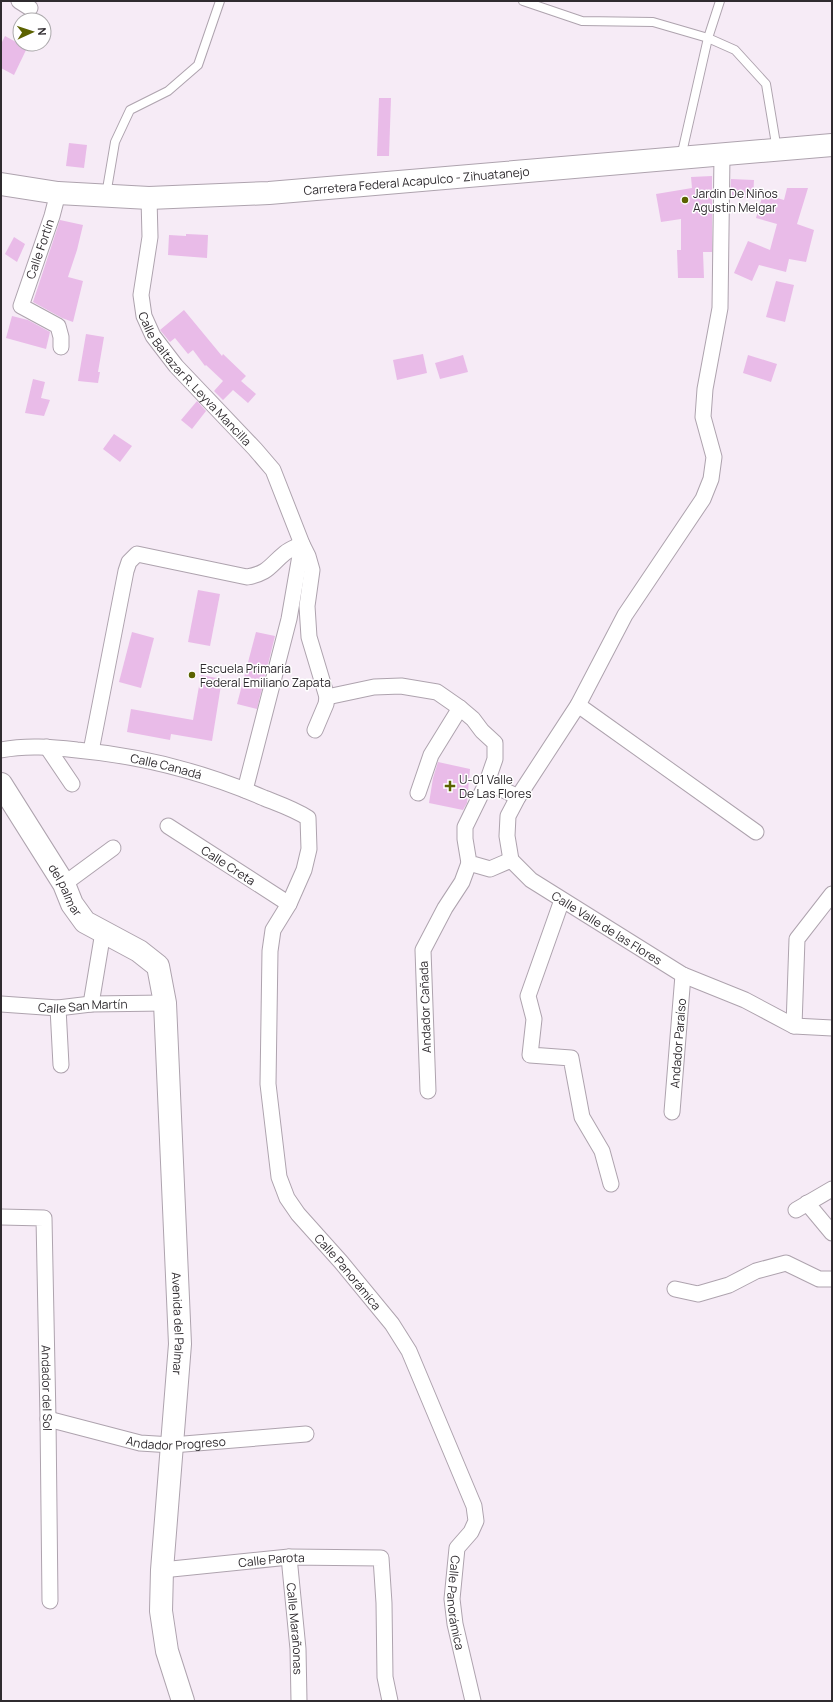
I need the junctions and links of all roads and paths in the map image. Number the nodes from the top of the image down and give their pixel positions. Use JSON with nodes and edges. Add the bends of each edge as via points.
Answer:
{"nodes":[{"id":1,"x":220,"y":1,"type":"edge"},
{"id":2,"x":523,"y":1,"type":"edge"},
{"id":3,"x":720,"y":1,"type":"edge"},
{"id":4,"x":708,"y":38,"type":"junction"},
{"id":5,"x":832,"y":145,"type":"edge"},
{"id":6,"x":777,"y":150,"type":"junction"},
{"id":7,"x":722,"y":155,"type":"junction"},
{"id":8,"x":681,"y":159,"type":"junction"},
{"id":9,"x":1,"y":184,"type":"edge"},
{"id":10,"x":58,"y":193,"type":"junction"},
{"id":11,"x":106,"y":195,"type":"junction"},
{"id":12,"x":149,"y":198,"type":"junction"},
{"id":13,"x":61,"y":347,"type":"dead end"},
{"id":14,"x":302,"y":544,"type":"junction"},
{"id":15,"x":327,"y":697,"type":"junction"},
{"id":16,"x":578,"y":705,"type":"junction"},
{"id":17,"x":460,"y":708,"type":"junction"},
{"id":18,"x":315,"y":730,"type":"dead end"},
{"id":19,"x":47,"y":747,"type":"junction"},
{"id":20,"x":1,"y":750,"type":"edge"},
{"id":21,"x":91,"y":751,"type":"junction"},
{"id":22,"x":487,"y":782,"type":"junction"},
{"id":23,"x":1,"y":784,"type":"edge"},
{"id":24,"x":72,"y":784,"type":"dead end"},
{"id":25,"x":245,"y":790,"type":"junction"},
{"id":26,"x":418,"y":793,"type":"dead end"},
{"id":27,"x":518,"y":797,"type":"junction"},
{"id":28,"x":168,"y":826,"type":"dead end"},
{"id":29,"x":309,"y":832,"type":"joint"},
{"id":30,"x":756,"y":832,"type":"dead end"},
{"id":31,"x":113,"y":848,"type":"dead end"},
{"id":32,"x":511,"y":860,"type":"junction"},
{"id":33,"x":469,"y":864,"type":"junction"},
{"id":34,"x":64,"y":884,"type":"junction"},
{"id":35,"x":832,"y":894,"type":"edge"},
{"id":36,"x":562,"y":900,"type":"junction"},
{"id":37,"x":288,"y":904,"type":"junction"},
{"id":38,"x":102,"y":932,"type":"junction"},
{"id":39,"x":158,"y":966,"type":"joint"},
{"id":40,"x":684,"y":975,"type":"junction"},
{"id":41,"x":165,"y":1003,"type":"junction"},
{"id":42,"x":1,"y":1004,"type":"edge"},
{"id":43,"x":91,"y":1004,"type":"junction"},
{"id":44,"x":58,"y":1008,"type":"junction"},
{"id":45,"x":794,"y":1026,"type":"junction"},
{"id":46,"x":832,"y":1028,"type":"edge"},
{"id":47,"x":61,"y":1065,"type":"dead end"},
{"id":48,"x":428,"y":1091,"type":"dead end"},
{"id":49,"x":672,"y":1112,"type":"dead end"},
{"id":50,"x":610,"y":1184,"type":"dead end"},
{"id":51,"x":832,"y":1190,"type":"edge"},
{"id":52,"x":1,"y":1217,"type":"edge"},
{"id":53,"x":832,"y":1233,"type":"edge"},
{"id":54,"x":832,"y":1279,"type":"edge"},
{"id":55,"x":675,"y":1289,"type":"dead end"},
{"id":56,"x":48,"y":1419,"type":"junction"},
{"id":57,"x":306,"y":1434,"type":"dead end"},
{"id":58,"x":172,"y":1445,"type":"junction"},
{"id":59,"x":289,"y":1557,"type":"junction"},
{"id":60,"x":162,"y":1570,"type":"junction"},
{"id":61,"x":50,"y":1601,"type":"dead end"},
{"id":62,"x":183,"y":1701,"type":"edge"},
{"id":63,"x":299,"y":1701,"type":"edge"},
{"id":64,"x":390,"y":1701,"type":"edge"},
{"id":65,"x":473,"y":1701,"type":"edge"}],
"edges":[{"from":1,"to":11,"type":"lane","via":[[198,65],[168,91],[130,110],[115,142]]},
{"from":2,"to":4,"type":"lane","via":[[582,21],[652,22]]},
{"from":3,"to":4,"type":"lane"},
{"from":4,"to":6,"type":"lane","via":[[735,50],[766,84]]},
{"from":4,"to":8,"type":"lane"},
{"from":5,"to":6,"type":"street","name":"Carretera Federal Acapulco - Zihuatanejo"},
{"from":6,"to":7,"type":"street","name":"Carretera Federal Acapulco - Zihuatanejo"},
{"from":7,"to":8,"type":"street","name":"Carretera Federal Acapulco - Zihuatanejo"},
{"from":7,"to":16,"type":"street","via":[[720,308],[705,389],[703,418],[714,457],[711,479],[704,499],[625,615]]},
{"from":8,"to":12,"type":"street","name":"Carretera Federal Acapulco - Zihuatanejo","via":[[269,193]]},
{"from":9,"to":10,"type":"street","name":"Carretera Federal Acapulco - Zihuatanejo"},
{"from":10,"to":11,"type":"street","name":"Carretera Federal Acapulco - Zihuatanejo"},
{"from":10,"to":13,"type":"street","name":"Calle Fortín","via":[[21,306],[58,326]]},
{"from":11,"to":12,"type":"street","name":"Carretera Federal Acapulco - Zihuatanejo"},
{"from":12,"to":14,"type":"street","name":"Calle Baltazar R. Leyva Mancilla","via":[[150,237],[141,295],[144,316],[153,336],[176,366],[273,470]]},
{"from":14,"to":15,"type":"street","via":[[312,570],[307,606],[309,637]]},
{"from":14,"to":21,"type":"street","via":[[286,552],[271,568],[260,575],[247,577],[137,554],[129,562],[126,571]]},
{"from":14,"to":25,"type":"street","via":[[289,619]]},
{"from":15,"to":17,"type":"street","via":[[374,687],[401,686],[437,692]]},
{"from":15,"to":18,"type":"street"},
{"from":16,"to":27,"type":"street"},
{"from":16,"to":30,"type":"street"},
{"from":17,"to":22,"type":"street","via":[[496,742]]},
{"from":17,"to":26,"type":"street","via":[[431,755]]},
{"from":19,"to":20,"type":"street","name":"Calle Canadá","via":[[16,747]]},
{"from":19,"to":21,"type":"street","name":"Calle Canadá"},
{"from":19,"to":24,"type":"street"},
{"from":21,"to":25,"type":"street","name":"Calle Canadá","via":[[190,770]]},
{"from":22,"to":27,"type":"street"},
{"from":22,"to":33,"type":"street","via":[[465,827]]},
{"from":23,"to":34,"type":"street","name":"del palmar"},
{"from":25,"to":29,"type":"street","name":"Calle Canadá","via":[[299,812],[308,818]]},
{"from":27,"to":32,"type":"street","via":[[508,816],[507,836]]},
{"from":28,"to":37,"type":"street","name":"Calle Creta"},
{"from":29,"to":37,"type":"street","name":"Calle Panorámica","via":[[304,870]]},
{"from":31,"to":34,"type":"street"},
{"from":32,"to":33,"type":"street","via":[[490,869]]},
{"from":32,"to":36,"type":"street","name":"Calle Valle de las Flores","via":[[531,880]]},
{"from":33,"to":48,"type":"street","name":"Andador Cañada","via":[[462,882],[423,950]]},
{"from":34,"to":38,"type":"street","name":"del palmar","via":[[72,904],[85,922]]},
{"from":35,"to":45,"type":"street","via":[[797,939]]},
{"from":36,"to":40,"type":"street","name":"Calle Valle de las Flores"},
{"from":36,"to":50,"type":"street","via":[[528,996],[534,1018],[530,1055],[571,1058],[582,1117],[602,1151]]},
{"from":37,"to":65,"type":"street","name":"Calle Panorámica","via":[[273,930],[270,950],[268,1084],[279,1177],[287,1198],[298,1214],[392,1324],[409,1351],[474,1506],[476,1521],[471,1532],[457,1548],[452,1599],[455,1624]]},
{"from":38,"to":39,"type":"street","name":"del palmar","via":[[139,951]]},
{"from":38,"to":43,"type":"street"},
{"from":39,"to":41,"type":"street","name":"Avenida del Palmar"},
{"from":40,"to":45,"type":"street","name":"Calle Valle de las Flores","via":[[745,1000]]},
{"from":40,"to":49,"type":"street","name":"Andador Paraíso"},
{"from":41,"to":43,"type":"street","name":"Calle San Martín"},
{"from":41,"to":58,"type":"street","name":"Avenida del Palmar","via":[[180,1344]]},
{"from":42,"to":44,"type":"street","name":"Calle San Martín"},
{"from":43,"to":44,"type":"street","name":"Calle San Martín"},
{"from":44,"to":47,"type":"street"},
{"from":45,"to":46,"type":"street","name":"Calle Valle de las Flores"},
{"from":51,"to":53,"type":"street","via":[[801,1207]]},
{"from":52,"to":56,"type":"street","name":"Andador del Sol","via":[[44,1218]]},
{"from":54,"to":55,"type":"street","via":[[819,1279],[786,1263],[756,1271],[729,1286],[698,1294]]},
{"from":56,"to":58,"type":"street","name":"Andador Progreso","via":[[140,1443]]},
{"from":56,"to":61,"type":"street","name":"Andador del Sol"},
{"from":57,"to":58,"type":"street","name":"Andador Progreso"},
{"from":58,"to":60,"type":"street","name":"Avenida del Palmar"},
{"from":59,"to":60,"type":"street","name":"Calle Parota"},
{"from":59,"to":63,"type":"street","name":"Calle Marañonas","via":[[298,1649]]},
{"from":59,"to":64,"type":"street","name":"Calle Parota","via":[[381,1558],[385,1677]]},
{"from":60,"to":62,"type":"street","name":"Avenida del Palmar","via":[[161,1611],[166,1651]]}]}
